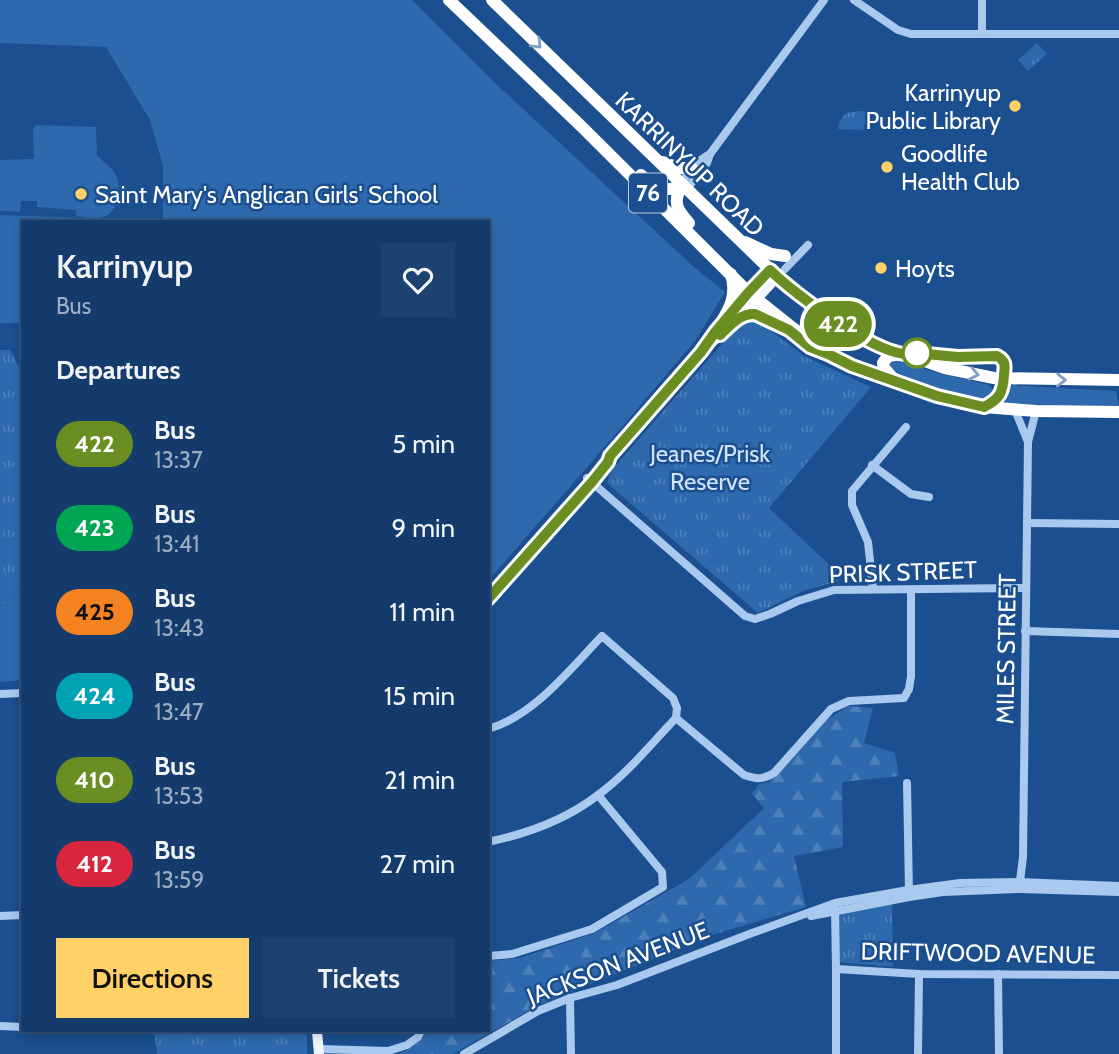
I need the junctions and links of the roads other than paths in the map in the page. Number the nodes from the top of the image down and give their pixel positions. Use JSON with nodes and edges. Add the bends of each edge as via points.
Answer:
{"nodes":[{"id":1,"x":449,"y":0,"type":"edge"},
{"id":2,"x":492,"y":0,"type":"edge"},
{"id":3,"x":824,"y":0,"type":"edge"},
{"id":4,"x":854,"y":0,"type":"edge"},
{"id":5,"x":982,"y":0,"type":"edge"},
{"id":6,"x":982,"y":33,"type":"junction"},
{"id":7,"x":1119,"y":34,"type":"edge"},
{"id":8,"x":581,"y":126,"type":"junction"},
{"id":9,"x":710,"y":154,"type":"junction"},
{"id":10,"x":660,"y":162,"type":"junction"},
{"id":11,"x":692,"y":168,"type":"junction"},
{"id":12,"x":682,"y":186,"type":"junction"},
{"id":13,"x":738,"y":239,"type":"junction"},
{"id":14,"x":808,"y":245,"type":"dead end"},
{"id":15,"x":715,"y":259,"type":"junction"},
{"id":16,"x":779,"y":268,"type":"junction"},
{"id":17,"x":731,"y":274,"type":"junction"},
{"id":18,"x":752,"y":296,"type":"junction"},
{"id":19,"x":739,"y":318,"type":"junction"},
{"id":20,"x":716,"y":331,"type":"junction"},
{"id":21,"x":701,"y":352,"type":"junction"},
{"id":22,"x":828,"y":354,"type":"junction"},
{"id":23,"x":908,"y":355,"type":"junction"},
{"id":24,"x":1004,"y":378,"type":"junction"},
{"id":25,"x":1119,"y":380,"type":"edge"},
{"id":26,"x":896,"y":382,"type":"junction"},
{"id":27,"x":984,"y":407,"type":"junction"},
{"id":28,"x":1015,"y":410,"type":"junction"},
{"id":29,"x":1036,"y":411,"type":"junction"},
{"id":30,"x":1119,"y":412,"type":"edge"},
{"id":31,"x":906,"y":427,"type":"dead end"},
{"id":32,"x":1028,"y":442,"type":"junction"},
{"id":33,"x":872,"y":465,"type":"junction"},
{"id":34,"x":589,"y":480,"type":"junction"},
{"id":35,"x":929,"y":497,"type":"dead end"},
{"id":36,"x":1027,"y":523,"type":"junction"},
{"id":37,"x":1119,"y":524,"type":"edge"},
{"id":38,"x":490,"y":588,"type":"edge"},
{"id":39,"x":1026,"y":588,"type":"junction"},
{"id":40,"x":873,"y":589,"type":"junction"},
{"id":41,"x":911,"y":590,"type":"junction"},
{"id":42,"x":490,"y":597,"type":"edge"},
{"id":43,"x":1026,"y":631,"type":"junction"},
{"id":44,"x":1119,"y":634,"type":"edge"},
{"id":45,"x":21,"y":693,"type":"edge"},
{"id":46,"x":0,"y":694,"type":"edge"},
{"id":47,"x":676,"y":719,"type":"junction"},
{"id":48,"x":490,"y":728,"type":"edge"},
{"id":49,"x":907,"y":783,"type":"dead end"},
{"id":50,"x":598,"y":795,"type":"junction"},
{"id":51,"x":490,"y":842,"type":"edge"},
{"id":52,"x":1023,"y":886,"type":"junction"},
{"id":53,"x":1119,"y":886,"type":"edge"},
{"id":54,"x":1119,"y":892,"type":"edge"},
{"id":55,"x":909,"y":893,"type":"junction"},
{"id":56,"x":835,"y":907,"type":"junction"},
{"id":57,"x":21,"y":915,"type":"edge"},
{"id":58,"x":0,"y":916,"type":"edge"},
{"id":59,"x":490,"y":956,"type":"edge"},
{"id":60,"x":836,"y":969,"type":"junction"},
{"id":61,"x":919,"y":974,"type":"junction"},
{"id":62,"x":998,"y":975,"type":"junction"},
{"id":63,"x":1119,"y":975,"type":"edge"},
{"id":64,"x":570,"y":998,"type":"junction"},
{"id":65,"x":0,"y":1026,"type":"edge"},
{"id":66,"x":21,"y":1027,"type":"edge"},
{"id":67,"x":317,"y":1032,"type":"edge"},
{"id":68,"x":420,"y":1032,"type":"edge"},
{"id":69,"x":319,"y":1051,"type":"edge"},
{"id":70,"x":464,"y":1054,"type":"edge"},
{"id":71,"x":571,"y":1054,"type":"edge"},
{"id":72,"x":836,"y":1054,"type":"edge"},
{"id":73,"x":918,"y":1054,"type":"edge"},
{"id":74,"x":999,"y":1054,"type":"edge"}],
"edges":[{"from":1,"to":8,"type":"highway","name":"KARRINYUP ROAD","number":"76"},
{"from":2,"to":10,"type":"highway","name":"KARRINYUP ROAD","number":"76","one_way":true},
{"from":3,"to":9,"type":"street"},
{"from":4,"to":6,"type":"street","via":[[906,33]]},
{"from":5,"to":6,"type":"street"},
{"from":6,"to":7,"type":"street"},
{"from":8,"to":12,"type":"highway","via":[[660,190]]},
{"from":8,"to":15,"type":"highway","name":"KARRINYUP ROAD","number":"76"},
{"from":9,"to":11,"type":"street"},
{"from":9,"to":12,"type":"street","via":[[690,185]]},
{"from":10,"to":11,"type":"highway"},
{"from":10,"to":12,"type":"highway","name":"KARRINYUP ROAD","number":"76"},
{"from":11,"to":12,"type":"street"},
{"from":12,"to":13,"type":"highway","name":"KARRINYUP ROAD","number":"76"},
{"from":12,"to":15,"type":"highway","via":[[676,199],[680,213],[709,244]]},
{"from":13,"to":16,"type":"highway","name":"KARRINYUP ROAD","number":"76"},
{"from":13,"to":16,"type":"highway","via":[[771,254]]},
{"from":14,"to":16,"type":"street"},
{"from":15,"to":17,"type":"highway","name":"KARRINYUP ROAD","number":"76"},
{"from":16,"to":18,"type":"main road"},
{"from":16,"to":23,"type":"highway","name":"KARRINYUP ROAD","number":"76","via":[[837,323]]},
{"from":17,"to":18,"type":"highway","name":"KARRINYUP ROAD","number":"76"},
{"from":17,"to":20,"type":"highway","via":[[735,296]]},
{"from":18,"to":19,"type":"main road"},
{"from":18,"to":20,"type":"main road"},
{"from":18,"to":22,"type":"highway","name":"KARRINYUP ROAD","number":"76"},
{"from":19,"to":21,"type":"main road"},
{"from":19,"to":22,"type":"highway","via":[[755,314]]},
{"from":20,"to":21,"type":"main road"},
{"from":21,"to":34,"type":"main road"},
{"from":22,"to":26,"type":"highway","name":"KARRINYUP ROAD","number":"76"},
{"from":23,"to":24,"type":"highway","name":"KARRINYUP ROAD","number":"76","one_way":true,"via":[[945,368]]},
{"from":23,"to":26,"type":"highway","via":[[884,360],[884,368]]},
{"from":24,"to":25,"type":"highway","name":"KARRINYUP ROAD","number":"76","one_way":true},
{"from":24,"to":27,"type":"highway","via":[[999,396]]},
{"from":26,"to":27,"type":"highway","name":"KARRINYUP ROAD","number":"76"},
{"from":27,"to":28,"type":"highway","name":"KARRINYUP ROAD","number":"76"},
{"from":28,"to":29,"type":"highway","name":"KARRINYUP ROAD","number":"76"},
{"from":28,"to":32,"type":"street","name":"MILES STREET"},
{"from":29,"to":30,"type":"highway","name":"KARRINYUP ROAD","number":"76"},
{"from":29,"to":32,"type":"street","name":"MILES STREET"},
{"from":31,"to":33,"type":"street"},
{"from":32,"to":36,"type":"street","name":"MILES STREET"},
{"from":33,"to":35,"type":"street","via":[[911,494]]},
{"from":33,"to":40,"type":"street","via":[[852,491],[852,505],[868,542]]},
{"from":34,"to":38,"type":"main road"},
{"from":34,"to":40,"type":"street","name":"PRISK STREET","via":[[745,616],[755,619],[834,590]]},
{"from":34,"to":42,"type":"main road"},
{"from":36,"to":37,"type":"street"},
{"from":36,"to":39,"type":"street","name":"MILES STREET"},
{"from":39,"to":41,"type":"street","name":"PRISK STREET"},
{"from":39,"to":43,"type":"street","name":"MILES STREET"},
{"from":40,"to":41,"type":"street","name":"PRISK STREET"},
{"from":41,"to":47,"type":"street","via":[[911,676],[904,698],[849,701],[831,709],[774,773],[758,779],[744,775]]},
{"from":43,"to":44,"type":"street"},
{"from":43,"to":52,"type":"street","name":"MILES STREET"},
{"from":45,"to":46,"type":"street"},
{"from":47,"to":48,"type":"street","via":[[673,698],[602,636],[529,709]]},
{"from":47,"to":50,"type":"street"},
{"from":49,"to":55,"type":"street"},
{"from":50,"to":51,"type":"street","via":[[564,816]]},
{"from":50,"to":59,"type":"street","via":[[662,872],[663,887],[593,929],[512,954]]},
{"from":52,"to":53,"type":"street","name":"JACKSON AVENUE"},
{"from":52,"to":54,"type":"street","name":"JACKSON AVENUE"},
{"from":52,"to":55,"type":"street","name":"JACKSON AVENUE","via":[[942,884]]},
{"from":55,"to":56,"type":"street","name":"JACKSON AVENUE"},
{"from":56,"to":60,"type":"street"},
{"from":56,"to":64,"type":"street","name":"JACKSON AVENUE"},
{"from":57,"to":58,"type":"street"},
{"from":60,"to":61,"type":"street","name":"DRIFTWOOD AVENUE"},
{"from":60,"to":72,"type":"street"},
{"from":61,"to":62,"type":"street","name":"DRIFTWOOD AVENUE"},
{"from":61,"to":73,"type":"street"},
{"from":62,"to":63,"type":"street","name":"DRIFTWOOD AVENUE"},
{"from":62,"to":74,"type":"street"},
{"from":64,"to":70,"type":"street","name":"JACKSON AVENUE"},
{"from":64,"to":71,"type":"street"},
{"from":65,"to":66,"type":"street"},
{"from":67,"to":69,"type":"main road"},
{"from":68,"to":69,"type":"street","via":[[407,1045],[388,1051]]}]}
